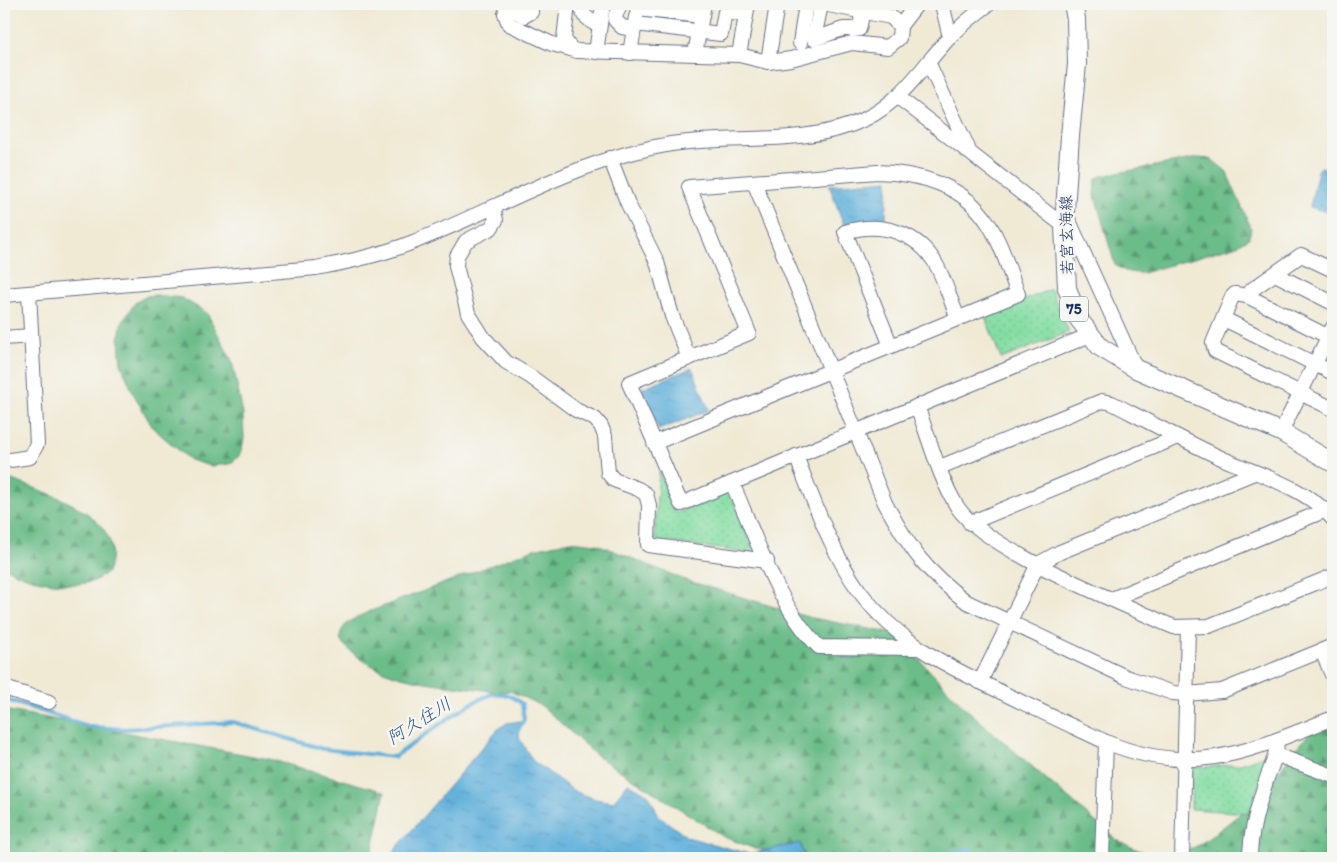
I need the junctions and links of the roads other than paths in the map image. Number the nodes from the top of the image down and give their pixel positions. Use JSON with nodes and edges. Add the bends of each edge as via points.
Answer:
{"nodes":[{"id":1,"x":508,"y":4,"type":"edge"},
{"id":2,"x":531,"y":4,"type":"edge"},
{"id":3,"x":568,"y":4,"type":"edge"},
{"id":4,"x":585,"y":4,"type":"edge"},
{"id":5,"x":603,"y":4,"type":"edge"},
{"id":6,"x":621,"y":4,"type":"edge"},
{"id":7,"x":777,"y":4,"type":"edge"},
{"id":8,"x":806,"y":4,"type":"edge"},
{"id":9,"x":822,"y":4,"type":"edge"},
{"id":10,"x":917,"y":4,"type":"edge"},
{"id":11,"x":942,"y":4,"type":"edge"},
{"id":12,"x":989,"y":4,"type":"edge"},
{"id":13,"x":1073,"y":4,"type":"edge"},
{"id":14,"x":638,"y":6,"type":"edge"},
{"id":15,"x":858,"y":8,"type":"edge"},
{"id":16,"x":747,"y":9,"type":"edge"},
{"id":17,"x":696,"y":10,"type":"edge"},
{"id":18,"x":518,"y":16,"type":"edge"},
{"id":19,"x":600,"y":23,"type":"junction"},
{"id":20,"x":900,"y":26,"type":"junction"},
{"id":21,"x":634,"y":27,"type":"junction"},
{"id":22,"x":699,"y":32,"type":"junction"},
{"id":23,"x":950,"y":37,"type":"junction"},
{"id":24,"x":800,"y":43,"type":"dead end"},
{"id":25,"x":571,"y":49,"type":"junction"},
{"id":26,"x":596,"y":52,"type":"junction"},
{"id":27,"x":630,"y":53,"type":"junction"},
{"id":28,"x":695,"y":54,"type":"junction"},
{"id":29,"x":739,"y":55,"type":"junction"},
{"id":30,"x":768,"y":62,"type":"junction"},
{"id":31,"x":928,"y":62,"type":"junction"},
{"id":32,"x":898,"y":97,"type":"junction"},
{"id":33,"x":969,"y":150,"type":"junction"},
{"id":34,"x":610,"y":158,"type":"junction"},
{"id":35,"x":754,"y":182,"type":"junction"},
{"id":36,"x":493,"y":207,"type":"junction"},
{"id":37,"x":1064,"y":218,"type":"junction"},
{"id":38,"x":1333,"y":270,"type":"edge"},
{"id":39,"x":1275,"y":274,"type":"junction"},
{"id":40,"x":29,"y":293,"type":"junction"},
{"id":41,"x":4,"y":295,"type":"edge"},
{"id":42,"x":1247,"y":296,"type":"junction"},
{"id":43,"x":1333,"y":304,"type":"edge"},
{"id":44,"x":958,"y":318,"type":"junction"},
{"id":45,"x":1224,"y":319,"type":"junction"},
{"id":46,"x":1332,"y":334,"type":"edge"},
{"id":47,"x":1090,"y":335,"type":"junction"},
{"id":48,"x":31,"y":336,"type":"junction"},
{"id":49,"x":4,"y":338,"type":"edge"},
{"id":50,"x":891,"y":346,"type":"junction"},
{"id":51,"x":689,"y":358,"type":"junction"},
{"id":52,"x":1315,"y":364,"type":"junction"},
{"id":53,"x":1136,"y":369,"type":"junction"},
{"id":54,"x":831,"y":371,"type":"junction"},
{"id":55,"x":1333,"y":373,"type":"edge"},
{"id":56,"x":1300,"y":393,"type":"junction"},
{"id":57,"x":917,"y":406,"type":"junction"},
{"id":58,"x":1333,"y":409,"type":"edge"},
{"id":59,"x":856,"y":431,"type":"junction"},
{"id":60,"x":1281,"y":432,"type":"junction"},
{"id":61,"x":1178,"y":437,"type":"junction"},
{"id":62,"x":654,"y":443,"type":"junction"},
{"id":63,"x":796,"y":456,"type":"junction"},
{"id":64,"x":4,"y":461,"type":"edge"},
{"id":65,"x":1333,"y":463,"type":"edge"},
{"id":66,"x":940,"y":467,"type":"junction"},
{"id":67,"x":1254,"y":473,"type":"junction"},
{"id":68,"x":732,"y":483,"type":"junction"},
{"id":69,"x":1330,"y":515,"type":"edge"},
{"id":70,"x":970,"y":523,"type":"junction"},
{"id":71,"x":767,"y":561,"type":"junction"},
{"id":72,"x":1038,"y":564,"type":"junction"},
{"id":73,"x":1333,"y":576,"type":"edge"},
{"id":74,"x":1112,"y":599,"type":"junction"},
{"id":75,"x":1009,"y":621,"type":"junction"},
{"id":76,"x":1188,"y":628,"type":"junction"},
{"id":77,"x":916,"y":648,"type":"junction"},
{"id":78,"x":1328,"y":649,"type":"edge"},
{"id":79,"x":1333,"y":676,"type":"edge"},
{"id":80,"x":980,"y":682,"type":"junction"},
{"id":81,"x":4,"y":688,"type":"edge"},
{"id":82,"x":1186,"y":694,"type":"junction"},
{"id":83,"x":50,"y":702,"type":"dead end"},
{"id":84,"x":1333,"y":718,"type":"edge"},
{"id":85,"x":1277,"y":740,"type":"junction"},
{"id":86,"x":1106,"y":742,"type":"junction"},
{"id":87,"x":1277,"y":755,"type":"junction"},
{"id":88,"x":1185,"y":758,"type":"junction"},
{"id":89,"x":1333,"y":776,"type":"edge"},
{"id":90,"x":1102,"y":858,"type":"edge"},
{"id":91,"x":1182,"y":858,"type":"edge"},
{"id":92,"x":1250,"y":858,"type":"edge"}],
"edges":[{"from":1,"to":18,"type":"street","via":[[506,20],[509,24]]},
{"from":2,"to":18,"type":"street","via":[[529,14]]},
{"from":3,"to":25,"type":"street","via":[[563,33]]},
{"from":4,"to":19,"type":"street","via":[[582,9],[584,16]]},
{"from":5,"to":19,"type":"street"},
{"from":6,"to":21,"type":"street","via":[[615,20],[622,27]]},
{"from":7,"to":30,"type":"street"},
{"from":8,"to":24,"type":"street"},
{"from":9,"to":15,"type":"street"},
{"from":9,"to":15,"type":"street","via":[[814,39],[843,29],[860,29]]},
{"from":10,"to":20,"type":"street"},
{"from":11,"to":23,"type":"street"},
{"from":12,"to":23,"type":"street"},
{"from":13,"to":37,"type":"main road","name":"若宮玄海線","number":"75","via":[[1077,64]]},
{"from":14,"to":17,"type":"street"},
{"from":14,"to":21,"type":"street"},
{"from":15,"to":20,"type":"street","via":[[892,17]]},
{"from":16,"to":22,"type":"street","via":[[725,12],[721,34]]},
{"from":16,"to":29,"type":"street"},
{"from":17,"to":22,"type":"street"},
{"from":18,"to":25,"type":"street","via":[[552,44]]},
{"from":19,"to":26,"type":"street"},
{"from":20,"to":30,"type":"street","via":[[899,38],[888,47],[852,42]]},
{"from":21,"to":22,"type":"street"},
{"from":21,"to":27,"type":"street"},
{"from":22,"to":28,"type":"street"},
{"from":23,"to":31,"type":"street"},
{"from":25,"to":26,"type":"street"},
{"from":26,"to":27,"type":"street"},
{"from":27,"to":28,"type":"street"},
{"from":28,"to":29,"type":"street"},
{"from":29,"to":30,"type":"street"},
{"from":31,"to":32,"type":"street"},
{"from":31,"to":33,"type":"street"},
{"from":32,"to":33,"type":"street"},
{"from":32,"to":34,"type":"street","via":[[867,118],[836,130],[695,141]]},
{"from":33,"to":37,"type":"street"},
{"from":34,"to":36,"type":"street","via":[[552,179]]},
{"from":34,"to":51,"type":"street","via":[[628,204],[657,262],[672,316]]},
{"from":35,"to":44,"type":"street","via":[[900,172],[934,181],[952,190],[988,222],[1018,294]]},
{"from":35,"to":51,"type":"street","via":[[689,187],[749,333]]},
{"from":35,"to":54,"type":"street"},
{"from":36,"to":40,"type":"street","via":[[412,243],[345,263]]},
{"from":36,"to":71,"type":"street","via":[[496,220],[491,228],[466,241],[457,256],[456,266],[468,313],[483,337],[506,362],[576,410],[595,418],[605,436],[608,473],[614,480],[646,494],[649,505],[648,545]]},
{"from":37,"to":47,"type":"main road","name":"若宮玄海線","number":"75","via":[[1067,288],[1078,318]]},
{"from":37,"to":53,"type":"street"},
{"from":38,"to":39,"type":"street","via":[[1302,255]]},
{"from":39,"to":42,"type":"street"},
{"from":39,"to":43,"type":"street"},
{"from":40,"to":41,"type":"street"},
{"from":40,"to":48,"type":"street"},
{"from":42,"to":45,"type":"street","via":[[1234,294]]},
{"from":42,"to":46,"type":"street"},
{"from":44,"to":50,"type":"street"},
{"from":44,"to":50,"type":"street","via":[[938,267],[918,243],[895,230],[880,227],[845,232]]},
{"from":45,"to":52,"type":"street"},
{"from":45,"to":56,"type":"street","via":[[1213,343],[1215,351]]},
{"from":46,"to":52,"type":"street"},
{"from":47,"to":53,"type":"main road","name":"若宮玄海線","number":"75","via":[[1100,347]]},
{"from":47,"to":57,"type":"street"},
{"from":48,"to":49,"type":"street"},
{"from":48,"to":64,"type":"street","via":[[36,449],[30,457]]},
{"from":50,"to":54,"type":"street"},
{"from":51,"to":62,"type":"street","via":[[629,383]]},
{"from":52,"to":55,"type":"street"},
{"from":52,"to":56,"type":"street"},
{"from":53,"to":60,"type":"main road","name":"若宮玄海線","number":"75"},
{"from":54,"to":59,"type":"street"},
{"from":54,"to":62,"type":"street"},
{"from":56,"to":58,"type":"street"},
{"from":56,"to":60,"type":"street"},
{"from":57,"to":59,"type":"street"},
{"from":57,"to":66,"type":"street"},
{"from":59,"to":63,"type":"street"},
{"from":59,"to":75,"type":"street","via":[[885,503],[905,540],[927,570],[967,602]]},
{"from":60,"to":65,"type":"main road","name":"若宮玄海線","number":"75"},
{"from":61,"to":66,"type":"street","via":[[1102,401]]},
{"from":61,"to":67,"type":"street"},
{"from":61,"to":70,"type":"street"},
{"from":62,"to":68,"type":"street","via":[[680,504]]},
{"from":63,"to":68,"type":"street"},
{"from":63,"to":77,"type":"street","via":[[838,555],[860,592]]},
{"from":66,"to":70,"type":"street","via":[[958,507]]},
{"from":67,"to":69,"type":"street","via":[[1303,495]]},
{"from":67,"to":72,"type":"street","via":[[1060,552]]},
{"from":68,"to":71,"type":"street"},
{"from":69,"to":74,"type":"street"},
{"from":70,"to":72,"type":"street"},
{"from":71,"to":77,"type":"street","via":[[782,596],[805,633],[819,647]]},
{"from":72,"to":74,"type":"street"},
{"from":72,"to":75,"type":"street"},
{"from":73,"to":76,"type":"street","via":[[1209,626]]},
{"from":74,"to":76,"type":"street","via":[[1174,627]]},
{"from":75,"to":80,"type":"street"},
{"from":75,"to":82,"type":"street","via":[[1126,677],[1173,693]]},
{"from":76,"to":82,"type":"street"},
{"from":77,"to":80,"type":"street"},
{"from":78,"to":79,"type":"street"},
{"from":78,"to":82,"type":"street","via":[[1231,688]]},
{"from":80,"to":86,"type":"street"},
{"from":81,"to":83,"type":"street"},
{"from":82,"to":88,"type":"street"},
{"from":84,"to":85,"type":"street"},
{"from":85,"to":87,"type":"street"},
{"from":85,"to":88,"type":"street","via":[[1230,756]]},
{"from":86,"to":88,"type":"street","via":[[1156,758]]},
{"from":86,"to":90,"type":"street"},
{"from":87,"to":89,"type":"street"},
{"from":87,"to":92,"type":"street","via":[[1258,805]]},
{"from":88,"to":91,"type":"street"}]}
